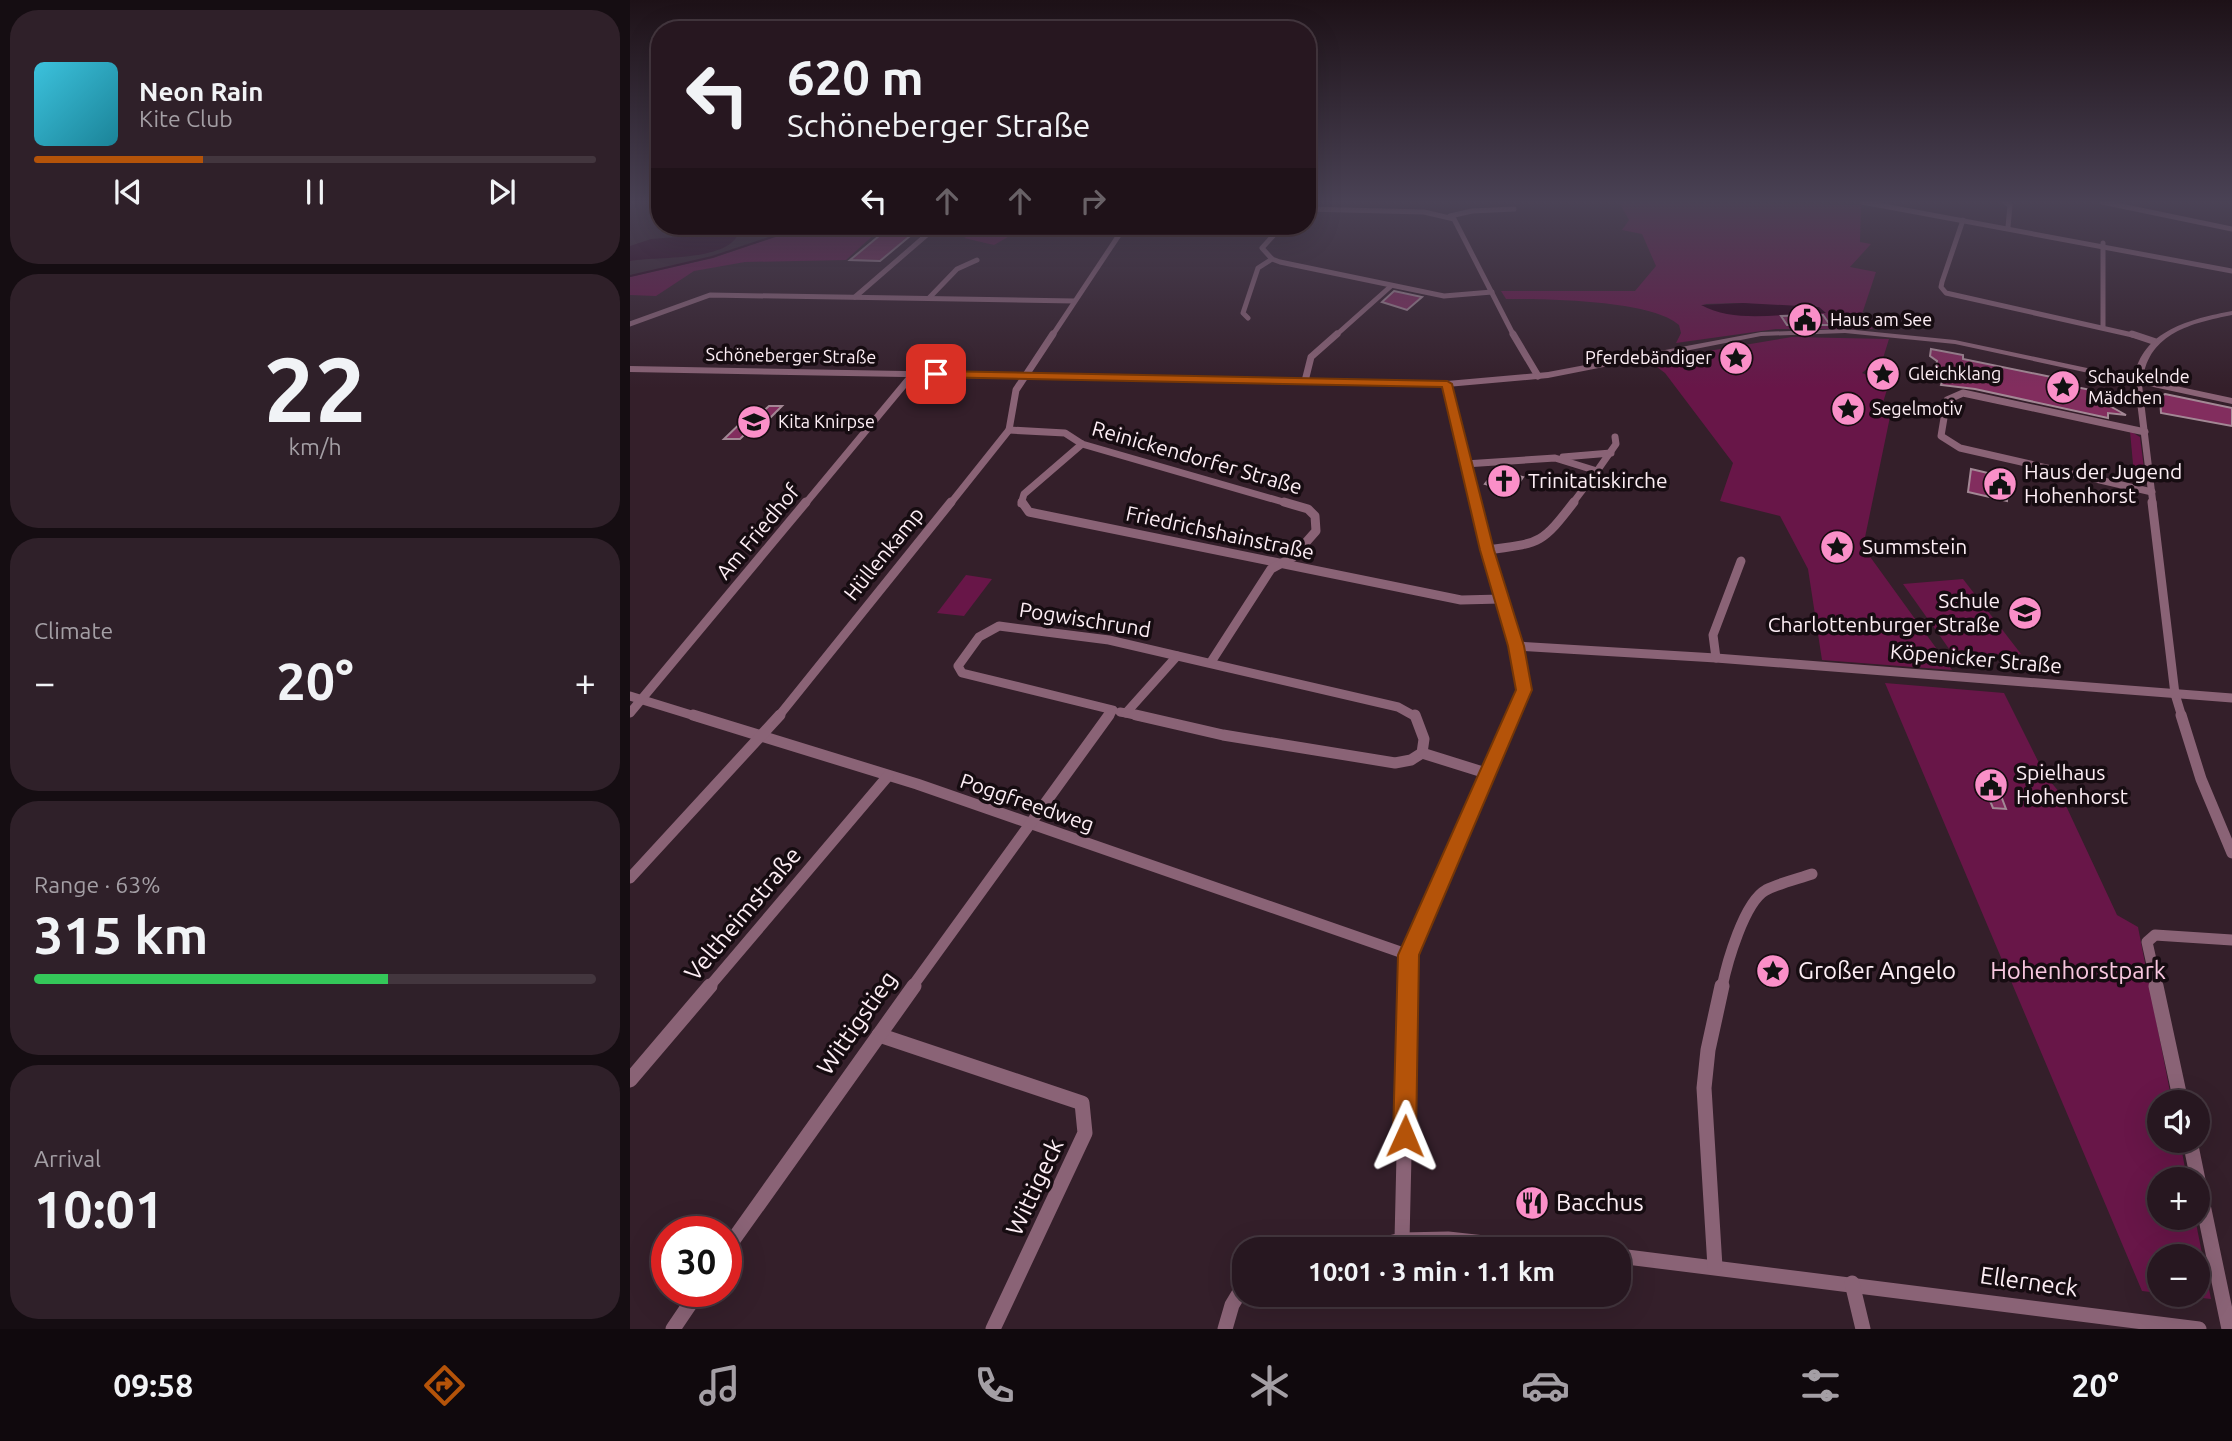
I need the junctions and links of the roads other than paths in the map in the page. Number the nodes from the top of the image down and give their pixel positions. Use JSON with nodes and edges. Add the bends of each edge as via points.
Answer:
{"nodes":[{"id":1,"x":893,"y":264,"type":"edge"},
{"id":2,"x":968,"y":264,"type":"edge"},
{"id":3,"x":1099,"y":264,"type":"edge"},
{"id":4,"x":1264,"y":264,"type":"edge"},
{"id":5,"x":1294,"y":264,"type":"edge"},
{"id":6,"x":1478,"y":264,"type":"edge"},
{"id":7,"x":1948,"y":264,"type":"edge"},
{"id":8,"x":2103,"y":264,"type":"edge"},
{"id":9,"x":2200,"y":264,"type":"edge"},
{"id":10,"x":2232,"y":271,"type":"edge"},
{"id":11,"x":1391,"y":286,"type":"junction"},
{"id":12,"x":1492,"y":292,"type":"junction"},
{"id":13,"x":855,"y":297,"type":"junction"},
{"id":14,"x":929,"y":298,"type":"junction"},
{"id":15,"x":1074,"y":301,"type":"junction"},
{"id":16,"x":2232,"y":313,"type":"edge"},
{"id":17,"x":1248,"y":318,"type":"dead end"},
{"id":18,"x":630,"y":324,"type":"edge"},
{"id":19,"x":2103,"y":326,"type":"junction"},
{"id":20,"x":1904,"y":336,"type":"joint"},
{"id":21,"x":2156,"y":342,"type":"junction"},
{"id":22,"x":2139,"y":365,"type":"junction"},
{"id":23,"x":630,"y":369,"type":"edge"},
{"id":24,"x":913,"y":374,"type":"junction"},
{"id":25,"x":2104,"y":374,"type":"junction"},
{"id":26,"x":1025,"y":376,"type":"junction"},
{"id":27,"x":1538,"y":376,"type":"junction"},
{"id":28,"x":2138,"y":380,"type":"junction"},
{"id":29,"x":1305,"y":381,"type":"junction"},
{"id":30,"x":1447,"y":384,"type":"junction"},
{"id":31,"x":2232,"y":400,"type":"edge"},
{"id":32,"x":1009,"y":430,"type":"junction"},
{"id":33,"x":2145,"y":432,"type":"junction"},
{"id":34,"x":1615,"y":437,"type":"dead end"},
{"id":35,"x":1082,"y":444,"type":"junction"},
{"id":36,"x":1611,"y":453,"type":"junction"},
{"id":37,"x":1555,"y":458,"type":"junction"},
{"id":38,"x":1465,"y":464,"type":"junction"},
{"id":39,"x":1597,"y":471,"type":"junction"},
{"id":40,"x":2152,"y":492,"type":"junction"},
{"id":41,"x":1487,"y":550,"type":"junction"},
{"id":42,"x":1741,"y":561,"type":"dead end"},
{"id":43,"x":1283,"y":564,"type":"junction"},
{"id":44,"x":1501,"y":599,"type":"junction"},
{"id":45,"x":1516,"y":646,"type":"junction"},
{"id":46,"x":1177,"y":656,"type":"junction"},
{"id":47,"x":1716,"y":658,"type":"junction"},
{"id":48,"x":1211,"y":662,"type":"junction"},
{"id":49,"x":2175,"y":694,"type":"junction"},
{"id":50,"x":630,"y":696,"type":"edge"},
{"id":51,"x":2232,"y":698,"type":"edge"},
{"id":52,"x":644,"y":700,"type":"junction"},
{"id":53,"x":1113,"y":710,"type":"junction"},
{"id":54,"x":630,"y":713,"type":"edge"},
{"id":55,"x":1126,"y":713,"type":"junction"},
{"id":56,"x":762,"y":737,"type":"junction"},
{"id":57,"x":1422,"y":753,"type":"junction"},
{"id":58,"x":1486,"y":773,"type":"junction"},
{"id":59,"x":888,"y":776,"type":"junction"},
{"id":60,"x":1028,"y":824,"type":"junction"},
{"id":61,"x":2232,"y":853,"type":"edge"},
{"id":62,"x":1812,"y":874,"type":"dead end"},
{"id":63,"x":630,"y":878,"type":"edge"},
{"id":64,"x":2232,"y":940,"type":"edge"},
{"id":65,"x":1409,"y":955,"type":"junction"},
{"id":66,"x":879,"y":1035,"type":"junction"},
{"id":67,"x":630,"y":1080,"type":"edge"},
{"id":68,"x":2178,"y":1090,"type":"edge"},
{"id":69,"x":742,"y":1228,"type":"edge"},
{"id":70,"x":2208,"y":1230,"type":"edge"},
{"id":71,"x":1402,"y":1237,"type":"edge"},
{"id":72,"x":1631,"y":1257,"type":"edge"},
{"id":73,"x":1715,"y":1267,"type":"junction"},
{"id":74,"x":1852,"y":1283,"type":"junction"},
{"id":75,"x":1232,"y":1305,"type":"edge"},
{"id":76,"x":688,"y":1307,"type":"edge"},
{"id":77,"x":673,"y":1329,"type":"edge"},
{"id":78,"x":993,"y":1329,"type":"edge"},
{"id":79,"x":1225,"y":1329,"type":"edge"},
{"id":80,"x":1863,"y":1329,"type":"edge"},
{"id":81,"x":2199,"y":1329,"type":"edge"},
{"id":82,"x":2229,"y":1329,"type":"edge"}],
"edges":[{"from":1,"to":13,"type":"street"},
{"from":2,"to":14,"type":"street","via":[[957,269]]},
{"from":3,"to":15,"type":"street","name":"Hüllenkamp"},
{"from":4,"to":17,"type":"street","via":[[1258,268],[1243,313]]},
{"from":5,"to":11,"type":"street"},
{"from":6,"to":12,"type":"street"},
{"from":7,"to":19,"type":"street","via":[[1941,288],[1946,293]]},
{"from":8,"to":19,"type":"street"},
{"from":9,"to":10,"type":"street"},
{"from":11,"to":12,"type":"street","via":[[1444,296]]},
{"from":11,"to":29,"type":"street","via":[[1311,357]]},
{"from":12,"to":27,"type":"street"},
{"from":13,"to":14,"type":"street"},
{"from":13,"to":18,"type":"street","via":[[705,296]]},
{"from":14,"to":15,"type":"street"},
{"from":15,"to":26,"type":"street","name":"Hüllenkamp"},
{"from":16,"to":21,"type":"street","via":[[2188,324]]},
{"from":19,"to":21,"type":"street"},
{"from":20,"to":25,"type":"street","name":"Schöneberger Straße"},
{"from":20,"to":27,"type":"street","name":"Schöneberger Straße","via":[[1838,332],[1751,336]]},
{"from":21,"to":22,"type":"street"},
{"from":22,"to":25,"type":"street"},
{"from":22,"to":28,"type":"street"},
{"from":23,"to":24,"type":"street","name":"Schöneberger Straße"},
{"from":24,"to":26,"type":"street","name":"Schöneberger Straße"},
{"from":24,"to":52,"type":"street","name":"Am Friedhof"},
{"from":25,"to":28,"type":"street","name":"Schöneberger Straße"},
{"from":26,"to":29,"type":"street","name":"Schöneberger Straße"},
{"from":26,"to":32,"type":"street","name":"Hüllenkamp","via":[[1016,390]]},
{"from":27,"to":30,"type":"street","name":"Schöneberger Straße"},
{"from":28,"to":31,"type":"street","name":"Schöneberger Straße"},
{"from":28,"to":33,"type":"street"},
{"from":29,"to":30,"type":"street","name":"Schöneberger Straße"},
{"from":30,"to":38,"type":"street"},
{"from":32,"to":35,"type":"street","name":"Reinickendorfer Straße","via":[[1065,433]]},
{"from":32,"to":56,"type":"street","name":"Hüllenkamp"},
{"from":33,"to":40,"type":"street"},
{"from":33,"to":40,"type":"street","via":[[1963,393],[1947,400],[1941,436],[1960,448]]},
{"from":34,"to":36,"type":"street"},
{"from":35,"to":43,"type":"street","name":"Reinickendorfer Straße","via":[[1308,509],[1315,516],[1316,531]]},
{"from":35,"to":43,"type":"street","name":"Friedrichshainstraße","via":[[1024,494],[1021,504],[1029,512]]},
{"from":36,"to":37,"type":"street"},
{"from":36,"to":39,"type":"street"},
{"from":37,"to":38,"type":"street"},
{"from":37,"to":39,"type":"street"},
{"from":38,"to":41,"type":"street"},
{"from":39,"to":41,"type":"street","via":[[1542,539],[1535,544]]},
{"from":40,"to":49,"type":"street"},
{"from":41,"to":44,"type":"street"},
{"from":42,"to":47,"type":"street","via":[[1713,635]]},
{"from":43,"to":44,"type":"street","name":"Friedrichshainstraße","via":[[1461,600]]},
{"from":43,"to":48,"type":"street","name":"Reinickendorfer Straße","via":[[1272,569]]},
{"from":44,"to":45,"type":"street"},
{"from":45,"to":47,"type":"street","name":"Köpenicker Straße"},
{"from":45,"to":58,"type":"street","via":[[1524,690]]},
{"from":46,"to":48,"type":"street","name":"Pogwischrund"},
{"from":46,"to":53,"type":"street","name":"Pogwischrund","via":[[1086,636],[999,626],[979,637],[958,666],[962,673]]},
{"from":46,"to":55,"type":"street","name":"Pogwischrund"},
{"from":47,"to":49,"type":"street","name":"Köpenicker Straße"},
{"from":48,"to":57,"type":"street","name":"Pogwischrund","via":[[1415,715],[1424,739]]},
{"from":49,"to":51,"type":"street","name":"Köpenicker Straße"},
{"from":49,"to":61,"type":"street","via":[[2201,779]]},
{"from":50,"to":52,"type":"street","name":"Poggfreedweg"},
{"from":52,"to":54,"type":"street","name":"Am Friedhof"},
{"from":52,"to":56,"type":"street","name":"Poggfreedweg"},
{"from":53,"to":55,"type":"street","name":"Pogwischrund"},
{"from":53,"to":60,"type":"street"},
{"from":55,"to":57,"type":"street","name":"Pogwischrund","via":[[1223,735],[1395,763]]},
{"from":56,"to":59,"type":"street","name":"Poggfreedweg"},
{"from":56,"to":63,"type":"street","name":"Hüllenkamp"},
{"from":57,"to":58,"type":"street"},
{"from":58,"to":65,"type":"street"},
{"from":59,"to":60,"type":"street","name":"Poggfreedweg"},
{"from":59,"to":67,"type":"street","name":"Veltheimstraße"},
{"from":60,"to":65,"type":"street","name":"Poggfreedweg"},
{"from":60,"to":66,"type":"street","name":"Wittigstieg"},
{"from":62,"to":73,"type":"street","via":[[1755,898],[1723,981],[1704,1088]]},
{"from":64,"to":68,"type":"street","via":[[2153,935],[2147,942]]},
{"from":65,"to":71,"type":"street"},
{"from":66,"to":69,"type":"street","name":"Wittigstieg"},
{"from":66,"to":78,"type":"street","name":"Wittigeck","via":[[1082,1102],[1085,1133]]},
{"from":70,"to":82,"type":"street"},
{"from":72,"to":73,"type":"street","name":"Ellerneck"},
{"from":73,"to":74,"type":"street","name":"Ellerneck"},
{"from":74,"to":80,"type":"street"},
{"from":74,"to":81,"type":"street","name":"Ellerneck"},
{"from":75,"to":79,"type":"street"},
{"from":76,"to":77,"type":"street"}]}
